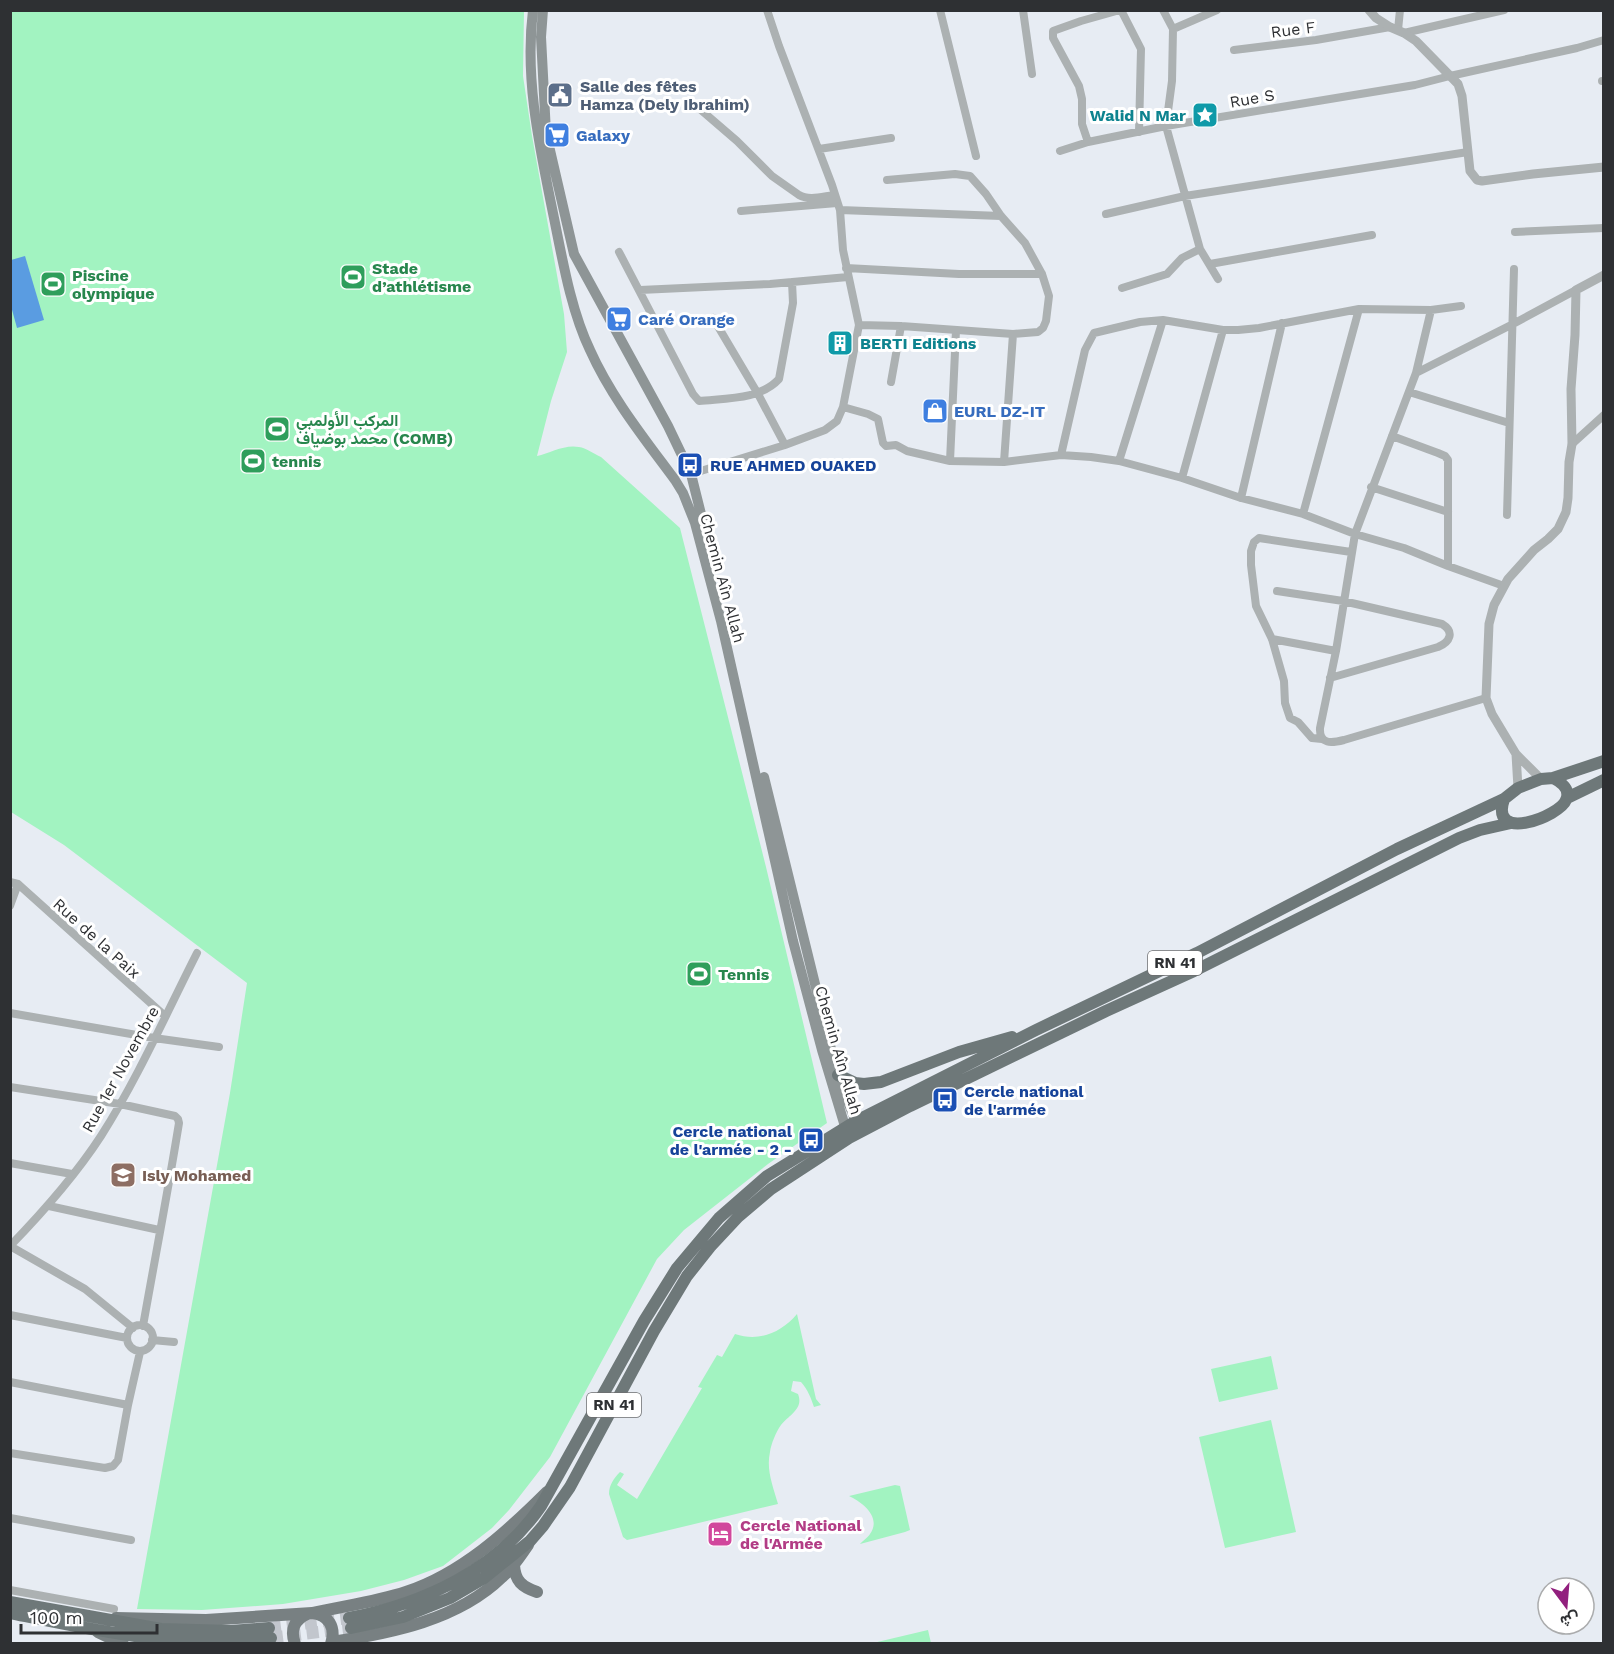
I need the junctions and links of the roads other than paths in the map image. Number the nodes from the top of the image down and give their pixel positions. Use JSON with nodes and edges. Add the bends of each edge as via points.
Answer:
{"nodes":[{"id":1,"x":533,"y":10,"type":"edge"},
{"id":2,"x":543,"y":10,"type":"edge"},
{"id":3,"x":767,"y":10,"type":"edge"},
{"id":4,"x":940,"y":10,"type":"edge"},
{"id":5,"x":1023,"y":10,"type":"edge"},
{"id":6,"x":1121,"y":10,"type":"edge"},
{"id":7,"x":1163,"y":10,"type":"edge"},
{"id":8,"x":1217,"y":10,"type":"edge"},
{"id":9,"x":1369,"y":10,"type":"edge"},
{"id":10,"x":1400,"y":10,"type":"edge"},
{"id":11,"x":1503,"y":11,"type":"edge"},
{"id":12,"x":1093,"y":14,"type":"edge"},
{"id":13,"x":1173,"y":29,"type":"junction"},
{"id":14,"x":1397,"y":30,"type":"junction"},
{"id":15,"x":1604,"y":40,"type":"edge"},
{"id":16,"x":1234,"y":50,"type":"dead end"},
{"id":17,"x":1032,"y":74,"type":"dead end"},
{"id":18,"x":1450,"y":76,"type":"junction"},
{"id":19,"x":701,"y":110,"type":"dead end"},
{"id":20,"x":1166,"y":126,"type":"junction"},
{"id":21,"x":1139,"y":132,"type":"junction"},
{"id":22,"x":891,"y":138,"type":"dead end"},
{"id":23,"x":1088,"y":142,"type":"junction"},
{"id":24,"x":819,"y":149,"type":"junction"},
{"id":25,"x":1060,"y":151,"type":"dead end"},
{"id":26,"x":1468,"y":152,"type":"junction"},
{"id":27,"x":976,"y":156,"type":"dead end"},
{"id":28,"x":1604,"y":167,"type":"edge"},
{"id":29,"x":886,"y":180,"type":"dead end"},
{"id":30,"x":1185,"y":196,"type":"junction"},
{"id":31,"x":837,"y":203,"type":"junction"},
{"id":32,"x":741,"y":211,"type":"dead end"},
{"id":33,"x":1106,"y":214,"type":"dead end"},
{"id":34,"x":1000,"y":216,"type":"junction"},
{"id":35,"x":1604,"y":228,"type":"edge"},
{"id":36,"x":1515,"y":232,"type":"dead end"},
{"id":37,"x":1372,"y":235,"type":"dead end"},
{"id":38,"x":1200,"y":249,"type":"junction"},
{"id":39,"x":619,"y":252,"type":"dead end"},
{"id":40,"x":1210,"y":264,"type":"junction"},
{"id":41,"x":846,"y":268,"type":"junction"},
{"id":42,"x":1514,"y":269,"type":"dead end"},
{"id":43,"x":1042,"y":274,"type":"junction"},
{"id":44,"x":1604,"y":275,"type":"edge"},
{"id":45,"x":848,"y":277,"type":"junction"},
{"id":46,"x":1218,"y":279,"type":"dead end"},
{"id":47,"x":792,"y":282,"type":"junction"},
{"id":48,"x":592,"y":288,"type":"junction"},
{"id":49,"x":1122,"y":288,"type":"dead end"},
{"id":50,"x":640,"y":290,"type":"junction"},
{"id":51,"x":1576,"y":290,"type":"junction"},
{"id":52,"x":572,"y":299,"type":"junction"},
{"id":53,"x":1461,"y":306,"type":"dead end"},
{"id":54,"x":1359,"y":309,"type":"junction"},
{"id":55,"x":1431,"y":310,"type":"junction"},
{"id":56,"x":713,"y":318,"type":"dead end"},
{"id":57,"x":1163,"y":320,"type":"junction"},
{"id":58,"x":1282,"y":323,"type":"junction"},
{"id":59,"x":1513,"y":324,"type":"junction"},
{"id":60,"x":859,"y":325,"type":"junction"},
{"id":61,"x":901,"y":326,"type":"junction"},
{"id":62,"x":956,"y":330,"type":"junction"},
{"id":63,"x":1223,"y":330,"type":"junction"},
{"id":64,"x":1013,"y":334,"type":"junction"},
{"id":65,"x":1416,"y":373,"type":"junction"},
{"id":66,"x":891,"y":382,"type":"dead end"},
{"id":67,"x":1408,"y":392,"type":"junction"},
{"id":68,"x":758,"y":394,"type":"junction"},
{"id":69,"x":843,"y":407,"type":"junction"},
{"id":70,"x":1604,"y":414,"type":"edge"},
{"id":71,"x":1509,"y":423,"type":"junction"},
{"id":72,"x":1392,"y":436,"type":"junction"},
{"id":73,"x":1572,"y":444,"type":"junction"},
{"id":74,"x":785,"y":446,"type":"junction"},
{"id":75,"x":1061,"y":455,"type":"junction"},
{"id":76,"x":950,"y":461,"type":"junction"},
{"id":77,"x":1119,"y":461,"type":"junction"},
{"id":78,"x":1004,"y":462,"type":"junction"},
{"id":79,"x":691,"y":474,"type":"junction"},
{"id":80,"x":1182,"y":478,"type":"junction"},
{"id":81,"x":675,"y":480,"type":"junction"},
{"id":82,"x":1371,"y":488,"type":"junction"},
{"id":83,"x":1241,"y":498,"type":"junction"},
{"id":84,"x":1448,"y":512,"type":"junction"},
{"id":85,"x":1302,"y":514,"type":"junction"},
{"id":86,"x":1507,"y":515,"type":"dead end"},
{"id":87,"x":1355,"y":534,"type":"junction"},
{"id":88,"x":1351,"y":552,"type":"junction"},
{"id":89,"x":1448,"y":566,"type":"junction"},
{"id":90,"x":1504,"y":586,"type":"junction"},
{"id":91,"x":1277,"y":591,"type":"dead end"},
{"id":92,"x":1344,"y":602,"type":"junction"},
{"id":93,"x":1272,"y":639,"type":"junction"},
{"id":94,"x":1336,"y":651,"type":"junction"},
{"id":95,"x":1330,"y":678,"type":"junction"},
{"id":96,"x":1486,"y":698,"type":"junction"},
{"id":97,"x":1322,"y":739,"type":"junction"},
{"id":98,"x":1516,"y":754,"type":"junction"},
{"id":99,"x":1604,"y":761,"type":"edge"},
{"id":100,"x":1547,"y":779,"type":"junction"},
{"id":101,"x":1604,"y":780,"type":"edge"},
{"id":102,"x":1518,"y":788,"type":"junction"},
{"id":103,"x":1567,"y":798,"type":"junction"},
{"id":104,"x":1504,"y":799,"type":"junction"},
{"id":105,"x":1512,"y":823,"type":"junction"},
{"id":106,"x":14,"y":883,"type":"edge"},
{"id":107,"x":10,"y":906,"type":"edge"},
{"id":108,"x":197,"y":953,"type":"dead end"},
{"id":109,"x":10,"y":1013,"type":"edge"},
{"id":110,"x":165,"y":1016,"type":"junction"},
{"id":111,"x":1036,"y":1030,"type":"junction"},
{"id":112,"x":154,"y":1038,"type":"junction"},
{"id":113,"x":219,"y":1047,"type":"dead end"},
{"id":114,"x":838,"y":1075,"type":"junction"},
{"id":115,"x":10,"y":1088,"type":"edge"},
{"id":116,"x":120,"y":1104,"type":"junction"},
{"id":117,"x":853,"y":1130,"type":"junction"},
{"id":118,"x":10,"y":1163,"type":"edge"},
{"id":119,"x":72,"y":1174,"type":"junction"},
{"id":120,"x":48,"y":1206,"type":"junction"},
{"id":121,"x":159,"y":1230,"type":"junction"},
{"id":122,"x":10,"y":1246,"type":"edge"},
{"id":123,"x":10,"y":1315,"type":"edge"},
{"id":124,"x":143,"y":1326,"type":"junction"},
{"id":125,"x":133,"y":1328,"type":"junction"},
{"id":126,"x":127,"y":1338,"type":"junction"},
{"id":127,"x":152,"y":1340,"type":"junction"},
{"id":128,"x":174,"y":1342,"type":"dead end"},
{"id":129,"x":140,"y":1352,"type":"junction"},
{"id":130,"x":10,"y":1382,"type":"edge"},
{"id":131,"x":128,"y":1405,"type":"junction"},
{"id":132,"x":10,"y":1453,"type":"edge"},
{"id":133,"x":554,"y":1484,"type":"junction"},
{"id":134,"x":10,"y":1518,"type":"edge"},
{"id":135,"x":131,"y":1540,"type":"dead end"},
{"id":136,"x":530,"y":1542,"type":"junction"},
{"id":137,"x":514,"y":1565,"type":"junction"},
{"id":138,"x":10,"y":1590,"type":"edge"},
{"id":139,"x":537,"y":1592,"type":"dead end"},
{"id":140,"x":10,"y":1602,"type":"edge"},
{"id":141,"x":114,"y":1609,"type":"dead end"},
{"id":142,"x":10,"y":1613,"type":"edge"},
{"id":143,"x":309,"y":1614,"type":"junction"},
{"id":144,"x":100,"y":1618,"type":"junction"},
{"id":145,"x":94,"y":1630,"type":"junction"},
{"id":146,"x":332,"y":1643,"type":"edge"},
{"id":147,"x":123,"y":1644,"type":"edge"},
{"id":148,"x":295,"y":1644,"type":"edge"}],
"edges":[{"from":1,"to":52,"type":"main road","name":"Chemin Aîn Allah","via":[[534,109]]},
{"from":2,"to":48,"type":"main road","name":"Chemin Aîn Allah","via":[[546,133],[574,254]]},
{"from":3,"to":24,"type":"street"},
{"from":4,"to":27,"type":"street"},
{"from":5,"to":17,"type":"street"},
{"from":6,"to":12,"type":"street"},
{"from":6,"to":21,"type":"street","via":[[1141,49]]},
{"from":7,"to":13,"type":"street"},
{"from":8,"to":13,"type":"street"},
{"from":9,"to":14,"type":"street"},
{"from":10,"to":14,"type":"street"},
{"from":11,"to":14,"type":"street","name":"Rue F"},
{"from":12,"to":23,"type":"street","via":[[1053,31],[1058,49],[1079,86],[1082,124]]},
{"from":13,"to":20,"type":"street"},
{"from":14,"to":16,"type":"street","name":"Rue F"},
{"from":14,"to":18,"type":"street","via":[[1428,52]]},
{"from":15,"to":18,"type":"street","name":"Rue S"},
{"from":18,"to":20,"type":"street","name":"Rue S"},
{"from":18,"to":26,"type":"street","via":[[1461,90]]},
{"from":19,"to":31,"type":"street","via":[[772,176],[804,197]]},
{"from":20,"to":21,"type":"street","name":"Rue S"},
{"from":20,"to":30,"type":"street"},
{"from":21,"to":23,"type":"street","name":"Rue S"},
{"from":22,"to":24,"type":"street"},
{"from":23,"to":25,"type":"street","name":"Rue S"},
{"from":24,"to":31,"type":"street"},
{"from":26,"to":28,"type":"street","via":[[1470,171],[1479,181]]},
{"from":26,"to":30,"type":"street"},
{"from":29,"to":34,"type":"street","via":[[970,176]]},
{"from":30,"to":33,"type":"street"},
{"from":30,"to":38,"type":"street"},
{"from":31,"to":32,"type":"street"},
{"from":31,"to":34,"type":"street"},
{"from":31,"to":41,"type":"street"},
{"from":34,"to":43,"type":"street","via":[[1025,243]]},
{"from":35,"to":36,"type":"street"},
{"from":37,"to":40,"type":"street"},
{"from":38,"to":40,"type":"street"},
{"from":38,"to":49,"type":"street","via":[[1182,258],[1167,274]]},
{"from":39,"to":50,"type":"street"},
{"from":40,"to":46,"type":"street"},
{"from":41,"to":43,"type":"street"},
{"from":41,"to":45,"type":"street"},
{"from":42,"to":59,"type":"street"},
{"from":43,"to":64,"type":"street","via":[[1049,296],[1043,328]]},
{"from":44,"to":51,"type":"street"},
{"from":45,"to":47,"type":"street"},
{"from":45,"to":60,"type":"street"},
{"from":47,"to":50,"type":"street"},
{"from":47,"to":68,"type":"street","via":[[793,303],[778,379]]},
{"from":48,"to":52,"type":"main road"},
{"from":48,"to":79,"type":"main road","name":"Chemin Aîn Allah"},
{"from":50,"to":68,"type":"street","via":[[699,401]]},
{"from":51,"to":59,"type":"street"},
{"from":51,"to":73,"type":"street"},
{"from":52,"to":81,"type":"main road","name":"Chemin Aîn Allah","via":[[588,347],[605,379]]},
{"from":53,"to":55,"type":"street"},
{"from":54,"to":55,"type":"street"},
{"from":54,"to":58,"type":"street"},
{"from":54,"to":85,"type":"street"},
{"from":55,"to":65,"type":"street"},
{"from":56,"to":68,"type":"street"},
{"from":57,"to":63,"type":"street"},
{"from":57,"to":75,"type":"street","via":[[1094,333],[1085,350]]},
{"from":57,"to":77,"type":"street"},
{"from":58,"to":63,"type":"street"},
{"from":58,"to":83,"type":"street"},
{"from":59,"to":65,"type":"street"},
{"from":59,"to":71,"type":"street"},
{"from":60,"to":61,"type":"street"},
{"from":60,"to":69,"type":"street"},
{"from":61,"to":62,"type":"street"},
{"from":61,"to":66,"type":"street"},
{"from":62,"to":64,"type":"street"},
{"from":62,"to":76,"type":"street"},
{"from":63,"to":80,"type":"street"},
{"from":64,"to":78,"type":"street"},
{"from":65,"to":67,"type":"street"},
{"from":67,"to":71,"type":"street"},
{"from":67,"to":72,"type":"street"},
{"from":68,"to":74,"type":"street"},
{"from":69,"to":74,"type":"street","via":[[840,417],[829,428]]},
{"from":69,"to":76,"type":"street","via":[[878,419],[886,446],[896,445]]},
{"from":70,"to":73,"type":"street"},
{"from":71,"to":86,"type":"street"},
{"from":72,"to":82,"type":"street"},
{"from":72,"to":84,"type":"street","via":[[1447,458]]},
{"from":73,"to":90,"type":"street","via":[[1562,522]]},
{"from":74,"to":79,"type":"street"},
{"from":75,"to":77,"type":"street"},
{"from":75,"to":78,"type":"street"},
{"from":76,"to":78,"type":"street"},
{"from":77,"to":80,"type":"street"},
{"from":79,"to":81,"type":"main road"},
{"from":79,"to":114,"type":"main road","name":"Chemin Aîn Allah"},
{"from":80,"to":83,"type":"street"},
{"from":81,"to":117,"type":"main road","name":"Chemin Aîn Allah","via":[[695,523],[721,621],[819,1039]]},
{"from":82,"to":84,"type":"street"},
{"from":82,"to":87,"type":"street"},
{"from":83,"to":85,"type":"street"},
{"from":84,"to":89,"type":"street"},
{"from":85,"to":87,"type":"street"},
{"from":87,"to":88,"type":"street"},
{"from":87,"to":89,"type":"street"},
{"from":88,"to":92,"type":"street"},
{"from":88,"to":93,"type":"street","via":[[1257,539],[1251,551],[1256,606]]},
{"from":89,"to":90,"type":"street"},
{"from":90,"to":96,"type":"street","via":[[1489,624]]},
{"from":91,"to":92,"type":"street"},
{"from":92,"to":94,"type":"street"},
{"from":92,"to":95,"type":"street","via":[[1442,624],[1450,635],[1438,647]]},
{"from":93,"to":94,"type":"street"},
{"from":93,"to":97,"type":"street","via":[[1290,718],[1312,738]]},
{"from":94,"to":95,"type":"street"},
{"from":95,"to":97,"type":"street","via":[[1320,728]]},
{"from":96,"to":97,"type":"street","via":[[1344,740]]},
{"from":96,"to":98,"type":"street"},
{"from":98,"to":100,"type":"street"},
{"from":98,"to":102,"type":"street"},
{"from":99,"to":100,"type":"highway"},
{"from":100,"to":102,"type":"highway"},
{"from":100,"to":103,"type":"highway","via":[[1563,784]]},
{"from":101,"to":103,"type":"highway"},
{"from":102,"to":104,"type":"highway"},
{"from":103,"to":105,"type":"highway","via":[[1539,818]]},
{"from":104,"to":105,"type":"highway","via":[[1503,815]]},
{"from":104,"to":111,"type":"highway","number":"RN 41"},
{"from":105,"to":117,"type":"highway","number":"RN 41","via":[[1459,838],[1194,971]]},
{"from":106,"to":107,"type":"street"},
{"from":106,"to":110,"type":"street","name":"Rue de la Paix"},
{"from":108,"to":110,"type":"street","name":"Rue 1er Novembre"},
{"from":109,"to":112,"type":"street"},
{"from":110,"to":112,"type":"street","name":"Rue 1er Novembre"},
{"from":111,"to":114,"type":"highway","via":[[959,1052],[881,1082],[855,1083]]},
{"from":111,"to":117,"type":"highway","number":"RN 41"},
{"from":112,"to":113,"type":"street"},
{"from":112,"to":116,"type":"street","name":"Rue 1er Novembre"},
{"from":114,"to":117,"type":"main road","name":"Chemin Aîn Allah"},
{"from":115,"to":116,"type":"street"},
{"from":116,"to":119,"type":"street","name":"Rue 1er Novembre"},
{"from":116,"to":121,"type":"street","via":[[178,1119]]},
{"from":117,"to":133,"type":"highway","number":"RN 41","via":[[767,1176],[718,1218],[694,1246],[644,1321]]},
{"from":117,"to":136,"type":"highway","number":"RN 41","via":[[771,1189],[738,1217],[698,1261],[654,1331],[570,1487]]},
{"from":118,"to":119,"type":"street"},
{"from":119,"to":120,"type":"street","name":"Rue 1er Novembre"},
{"from":120,"to":121,"type":"street"},
{"from":120,"to":122,"type":"street","name":"Rue 1er Novembre"},
{"from":121,"to":124,"type":"street"},
{"from":122,"to":125,"type":"street","via":[[85,1289]]},
{"from":123,"to":126,"type":"street"},
{"from":124,"to":125,"type":"street"},
{"from":124,"to":127,"type":"street","via":[[152,1334]]},
{"from":125,"to":126,"type":"street"},
{"from":126,"to":129,"type":"street","via":[[132,1349]]},
{"from":127,"to":128,"type":"street"},
{"from":127,"to":129,"type":"street"},
{"from":129,"to":131,"type":"street"},
{"from":130,"to":131,"type":"street"},
{"from":131,"to":132,"type":"street","via":[[118,1460],[113,1466]]},
{"from":133,"to":136,"type":"highway","number":"RN 41","via":[[524,1529],[478,1568],[425,1597],[350,1623],[404,1617],[450,1598],[484,1578]]},
{"from":133,"to":143,"type":"main road","via":[[520,1519],[439,1579],[393,1596]]},
{"from":134,"to":135,"type":"street"},
{"from":136,"to":137,"type":"main road"},
{"from":137,"to":139,"type":"main road","via":[[518,1581]]},
{"from":137,"to":146,"type":"main road","via":[[488,1590],[447,1613],[390,1631]]},
{"from":138,"to":141,"type":"street"},
{"from":140,"to":144,"type":"highway"},
{"from":142,"to":145,"type":"highway"},
{"from":143,"to":144,"type":"main road","via":[[206,1620]]},
{"from":143,"to":146,"type":"main road","via":[[319,1614],[330,1622]]},
{"from":143,"to":148,"type":"main road","via":[[294,1626]]},
{"from":144,"to":145,"type":"highway","via":[[179,1630],[270,1633],[231,1643],[202,1643]]},
{"from":145,"to":147,"type":"main road"}]}
